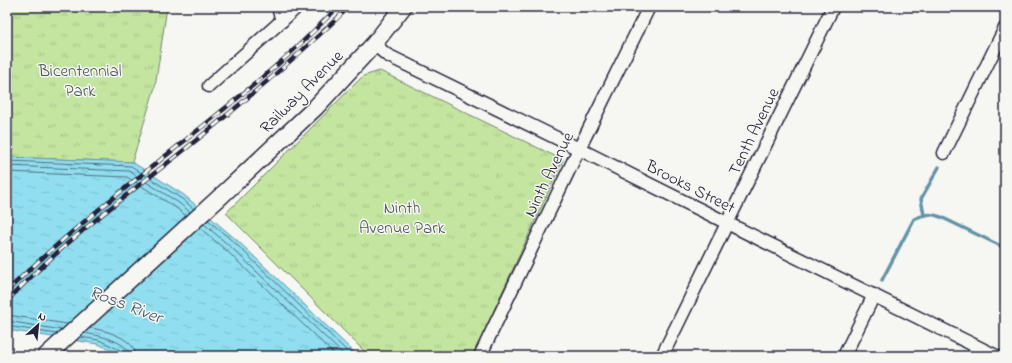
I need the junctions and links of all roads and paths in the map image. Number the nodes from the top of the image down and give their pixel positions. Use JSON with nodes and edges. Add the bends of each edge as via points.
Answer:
{"nodes":[{"id":1,"x":278,"y":7,"type":"edge"},
{"id":2,"x":297,"y":7,"type":"edge"},
{"id":3,"x":403,"y":7,"type":"edge"},
{"id":4,"x":649,"y":7,"type":"edge"},
{"id":5,"x":833,"y":7,"type":"edge"},
{"id":6,"x":282,"y":21,"type":"junction"},
{"id":7,"x":1005,"y":28,"type":"edge"},
{"id":8,"x":374,"y":44,"type":"junction"},
{"id":9,"x":209,"y":86,"type":"dead end"},
{"id":10,"x":579,"y":148,"type":"junction"},
{"id":11,"x":944,"y":153,"type":"dead end"},
{"id":12,"x":727,"y":223,"type":"junction"},
{"id":13,"x":874,"y":295,"type":"junction"},
{"id":14,"x":46,"y":356,"type":"edge"},
{"id":15,"x":480,"y":356,"type":"edge"},
{"id":16,"x":662,"y":356,"type":"edge"},
{"id":17,"x":844,"y":356,"type":"edge"},
{"id":18,"x":996,"y":356,"type":"edge"}],
"edges":[{"from":1,"to":6,"type":"street"},
{"from":2,"to":6,"type":"street"},
{"from":3,"to":8,"type":"main road","name":"Railway Avenue"},
{"from":4,"to":10,"type":"street","name":"Ninth Avenue"},
{"from":5,"to":12,"type":"street","name":"Tenth Avenue"},
{"from":6,"to":9,"type":"street"},
{"from":7,"to":11,"type":"street"},
{"from":8,"to":10,"type":"street","name":"Brooks Street","via":[[387,55]]},
{"from":8,"to":14,"type":"main road","name":"Railway Avenue","via":[[315,108]]},
{"from":10,"to":12,"type":"street","name":"Brooks Street"},
{"from":10,"to":15,"type":"street","name":"Ninth Avenue"},
{"from":12,"to":13,"type":"street","name":"Brooks Street"},
{"from":12,"to":16,"type":"street","name":"Tenth Avenue"},
{"from":13,"to":17,"type":"street"},
{"from":13,"to":18,"type":"street","name":"Brooks Street"}]}
